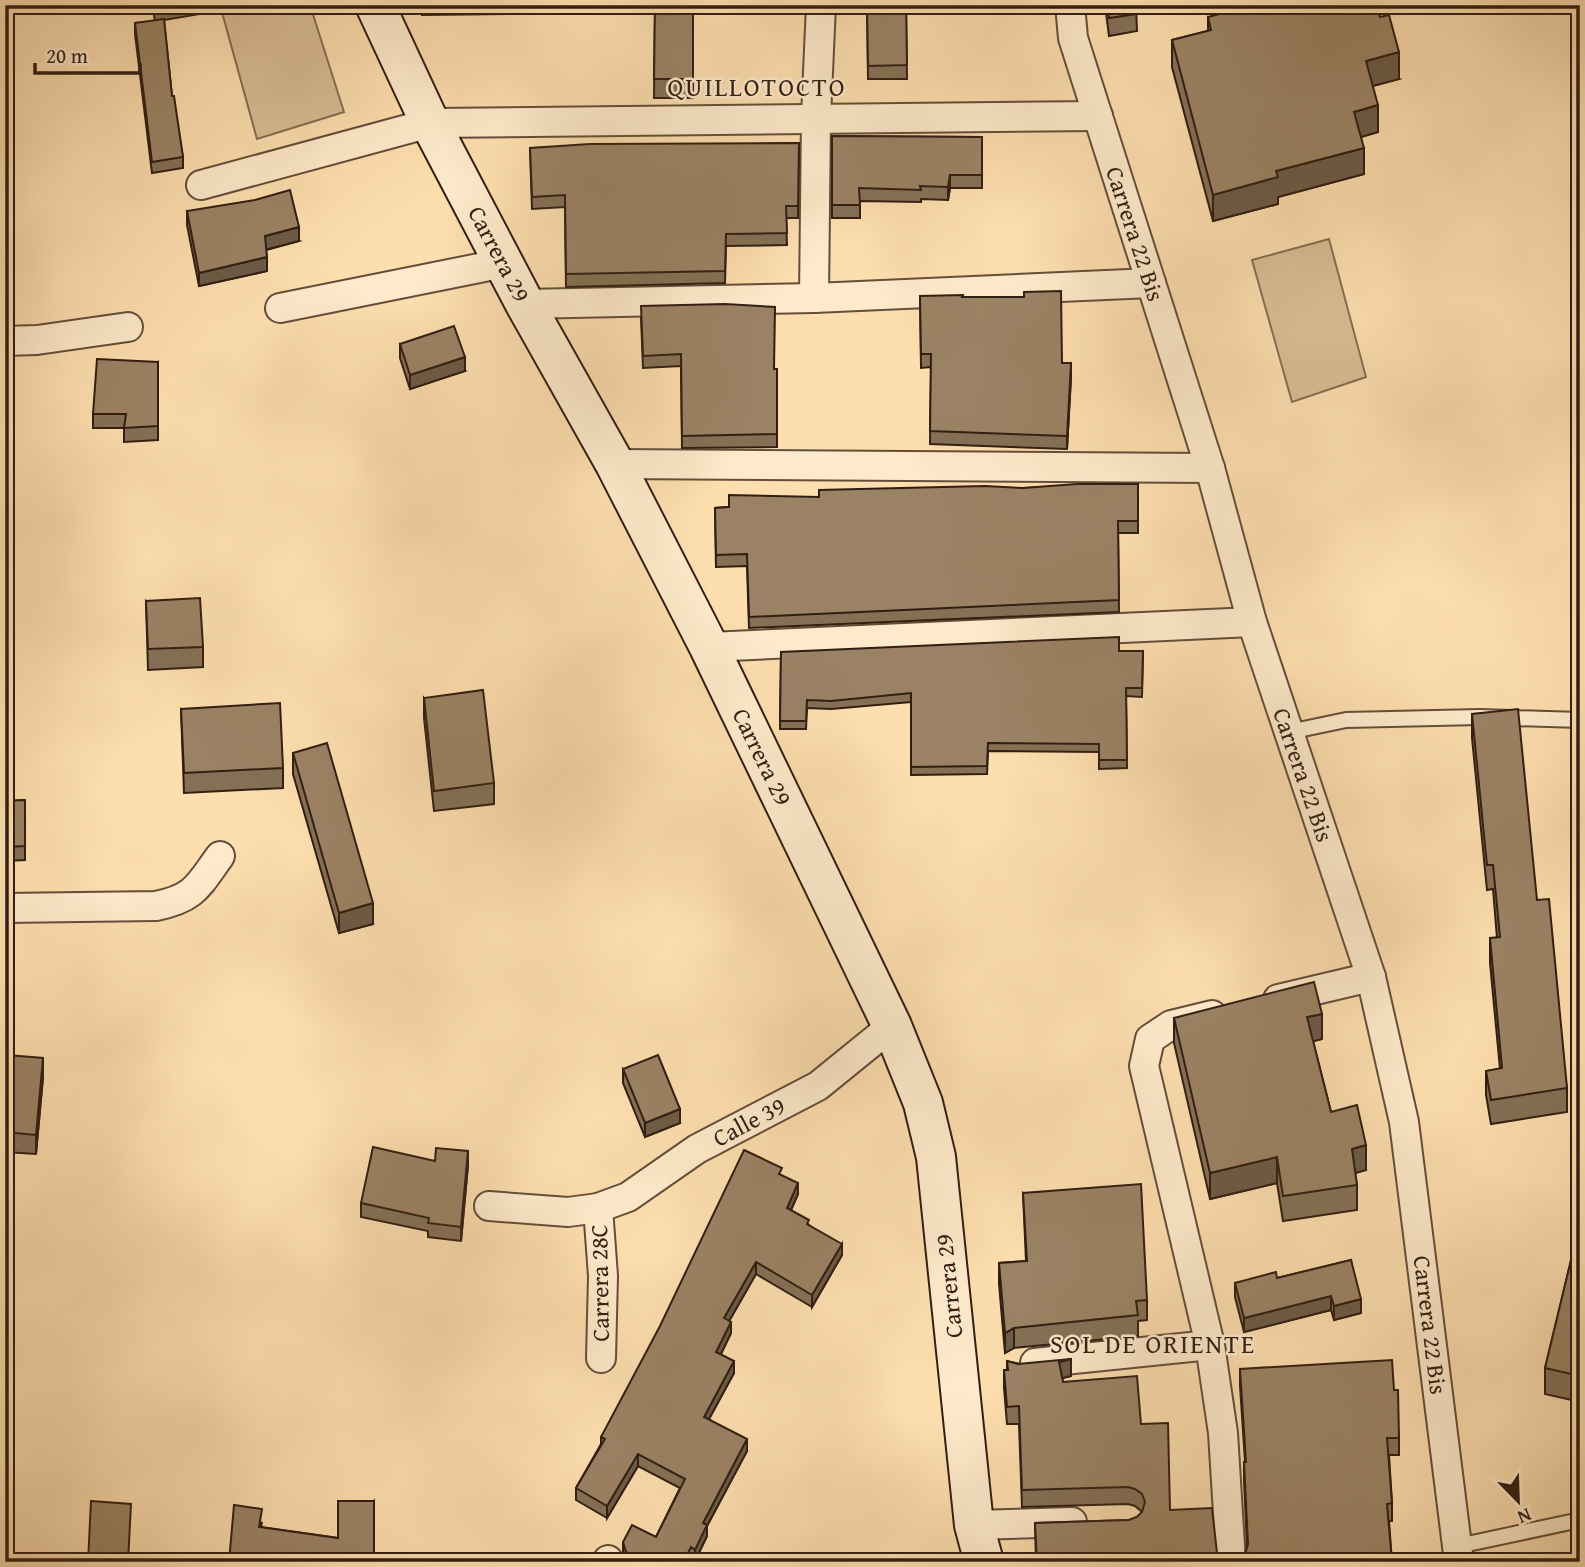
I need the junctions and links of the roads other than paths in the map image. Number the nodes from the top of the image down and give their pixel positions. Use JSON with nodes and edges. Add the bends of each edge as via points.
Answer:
{"nodes":[{"id":1,"x":360,"y":5,"type":"edge"},
{"id":2,"x":375,"y":5,"type":"edge"},
{"id":3,"x":821,"y":5,"type":"edge"},
{"id":4,"x":1070,"y":5,"type":"edge"},
{"id":5,"x":1098,"y":116,"type":"junction"},
{"id":6,"x":816,"y":117,"type":"junction"},
{"id":7,"x":424,"y":124,"type":"junction"},
{"id":8,"x":201,"y":184,"type":"dead end"},
{"id":9,"x":495,"y":264,"type":"junction"},
{"id":10,"x":1151,"y":283,"type":"junction"},
{"id":11,"x":814,"y":298,"type":"junction"},
{"id":12,"x":525,"y":304,"type":"junction"},
{"id":13,"x":280,"y":308,"type":"dead end"},
{"id":14,"x":128,"y":327,"type":"dead end"},
{"id":15,"x":5,"y":341,"type":"edge"},
{"id":16,"x":615,"y":464,"type":"junction"},
{"id":17,"x":1210,"y":468,"type":"junction"},
{"id":18,"x":1252,"y":622,"type":"junction"},
{"id":19,"x":709,"y":648,"type":"junction"},
{"id":20,"x":1580,"y":720,"type":"edge"},
{"id":21,"x":1289,"y":732,"type":"junction"},
{"id":22,"x":220,"y":856,"type":"dead end"},
{"id":23,"x":5,"y":908,"type":"edge"},
{"id":24,"x":1371,"y":976,"type":"junction"},
{"id":25,"x":884,"y":1032,"type":"junction"},
{"id":26,"x":489,"y":1206,"type":"dead end"},
{"id":27,"x":598,"y":1208,"type":"junction"},
{"id":28,"x":1210,"y":1345,"type":"junction"},
{"id":29,"x":601,"y":1358,"type":"dead end"},
{"id":30,"x":1016,"y":1365,"type":"edge"},
{"id":31,"x":1580,"y":1520,"type":"edge"},
{"id":32,"x":1100,"y":1522,"type":"edge"},
{"id":33,"x":974,"y":1543,"type":"edge"},
{"id":34,"x":1458,"y":1554,"type":"edge"},
{"id":35,"x":984,"y":1562,"type":"edge"},
{"id":36,"x":1231,"y":1562,"type":"edge"}],
"edges":[{"from":1,"to":7,"type":"street","name":"Carrera 29"},
{"from":2,"to":7,"type":"street","name":"Carrera 29"},
{"from":3,"to":6,"type":"street"},
{"from":4,"to":5,"type":"street","name":"Carrera 22 Bis","via":[[1073,38]]},
{"from":5,"to":6,"type":"street"},
{"from":5,"to":10,"type":"street","name":"Carrera 22 Bis"},
{"from":6,"to":7,"type":"street"},
{"from":6,"to":11,"type":"street"},
{"from":7,"to":8,"type":"street"},
{"from":7,"to":9,"type":"street","name":"Carrera 29"},
{"from":9,"to":12,"type":"street","name":"Carrera 29"},
{"from":9,"to":13,"type":"street"},
{"from":9,"to":25,"type":"street","name":"Carrera 29","via":[[513,311],[696,657]]},
{"from":10,"to":11,"type":"street"},
{"from":10,"to":17,"type":"street","name":"Carrera 22 Bis"},
{"from":11,"to":12,"type":"street"},
{"from":12,"to":16,"type":"street","name":"Carrera 29"},
{"from":14,"to":15,"type":"street"},
{"from":16,"to":17,"type":"street"},
{"from":16,"to":19,"type":"street","name":"Carrera 29"},
{"from":17,"to":18,"type":"street","name":"Carrera 22 Bis"},
{"from":18,"to":19,"type":"street"},
{"from":18,"to":21,"type":"street","name":"Carrera 22 Bis"},
{"from":19,"to":25,"type":"street","name":"Carrera 29"},
{"from":20,"to":21,"type":"lane","via":[[1346,720]]},
{"from":21,"to":24,"type":"street","name":"Carrera 22 Bis"},
{"from":22,"to":23,"type":"street","via":[[195,891],[177,901]]},
{"from":24,"to":28,"type":"street","via":[[1171,1025],[1150,1039],[1144,1066]]},
{"from":24,"to":34,"type":"street","name":"Carrera 22 Bis","via":[[1404,1122]]},
{"from":25,"to":27,"type":"street","name":"Calle 39","via":[[818,1086],[697,1149],[628,1197]]},
{"from":25,"to":33,"type":"street","name":"Carrera 29","via":[[923,1103],[936,1157]]},
{"from":26,"to":27,"type":"street","name":"Calle 39","via":[[568,1212]]},
{"from":27,"to":29,"type":"street","name":"Carrera 28C"},
{"from":28,"to":30,"type":"street"},
{"from":28,"to":36,"type":"street","via":[[1223,1433]]},
{"from":31,"to":34,"type":"lane"},
{"from":32,"to":33,"type":"street"},
{"from":33,"to":35,"type":"street","name":"Carrera 29"}]}
